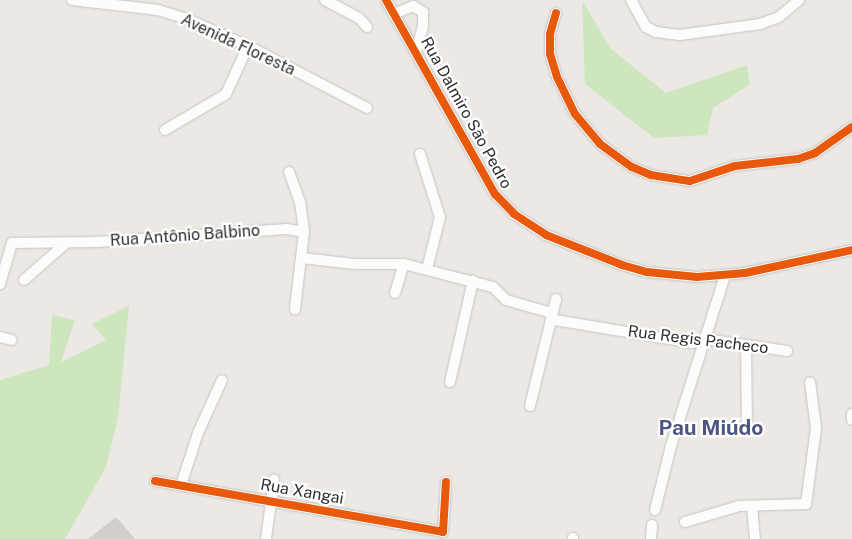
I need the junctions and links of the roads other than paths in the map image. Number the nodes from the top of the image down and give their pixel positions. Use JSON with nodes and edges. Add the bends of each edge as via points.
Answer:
{"nodes":[{"id":1,"x":72,"y":0,"type":"edge"},
{"id":2,"x":325,"y":0,"type":"edge"},
{"id":3,"x":386,"y":0,"type":"edge"},
{"id":4,"x":631,"y":0,"type":"edge"},
{"id":5,"x":799,"y":0,"type":"edge"},
{"id":6,"x":556,"y":13,"type":"dead end"},
{"id":7,"x":394,"y":14,"type":"junction"},
{"id":8,"x":367,"y":26,"type":"dead end"},
{"id":9,"x":248,"y":46,"type":"junction"},
{"id":10,"x":416,"y":53,"type":"junction"},
{"id":11,"x":367,"y":108,"type":"dead end"},
{"id":12,"x":852,"y":127,"type":"edge"},
{"id":13,"x":165,"y":130,"type":"dead end"},
{"id":14,"x":420,"y":154,"type":"dead end"},
{"id":15,"x":289,"y":172,"type":"dead end"},
{"id":16,"x":304,"y":232,"type":"junction"},
{"id":17,"x":66,"y":243,"type":"junction"},
{"id":18,"x":852,"y":250,"type":"edge"},
{"id":19,"x":302,"y":258,"type":"junction"},
{"id":20,"x":404,"y":264,"type":"junction"},
{"id":21,"x":427,"y":269,"type":"junction"},
{"id":22,"x":725,"y":276,"type":"junction"},
{"id":23,"x":24,"y":280,"type":"dead end"},
{"id":24,"x":473,"y":281,"type":"junction"},
{"id":25,"x":0,"y":284,"type":"edge"},
{"id":26,"x":395,"y":293,"type":"dead end"},
{"id":27,"x":556,"y":299,"type":"dead end"},
{"id":28,"x":294,"y":309,"type":"dead end"},
{"id":29,"x":551,"y":316,"type":"junction"},
{"id":30,"x":0,"y":337,"type":"edge"},
{"id":31,"x":12,"y":340,"type":"dead end"},
{"id":32,"x":706,"y":341,"type":"junction"},
{"id":33,"x":746,"y":345,"type":"junction"},
{"id":34,"x":787,"y":351,"type":"dead end"},
{"id":35,"x":222,"y":380,"type":"dead end"},
{"id":36,"x":450,"y":382,"type":"dead end"},
{"id":37,"x":810,"y":382,"type":"dead end"},
{"id":38,"x":530,"y":406,"type":"dead end"},
{"id":39,"x":747,"y":427,"type":"dead end"},
{"id":40,"x":274,"y":480,"type":"dead end"},
{"id":41,"x":155,"y":481,"type":"dead end"},
{"id":42,"x":446,"y":482,"type":"dead end"},
{"id":43,"x":181,"y":485,"type":"junction"},
{"id":44,"x":270,"y":501,"type":"junction"},
{"id":45,"x":752,"y":506,"type":"junction"},
{"id":46,"x":655,"y":510,"type":"dead end"},
{"id":47,"x":685,"y":522,"type":"dead end"},
{"id":48,"x":652,"y":525,"type":"dead end"},
{"id":49,"x":266,"y":539,"type":"edge"},
{"id":50,"x":651,"y":539,"type":"edge"},
{"id":51,"x":755,"y":539,"type":"edge"}],
"edges":[{"from":1,"to":9,"type":"street","name":"Avenida Floresta","via":[[158,10]]},
{"from":2,"to":8,"type":"street","via":[[359,18]]},
{"from":3,"to":7,"type":"street","name":"Rua Dalmiro São Pedro"},
{"from":4,"to":5,"type":"street","via":[[646,27],[656,32],[680,35],[760,24],[779,17]]},
{"from":6,"to":12,"type":"street","via":[[550,34],[550,54],[575,114],[600,144],[651,175],[690,182],[735,166],[798,159],[815,153]]},
{"from":7,"to":10,"type":"street","name":"Rua Dalmiro São Pedro"},
{"from":7,"to":10,"type":"street","via":[[413,6],[423,12]]},
{"from":9,"to":11,"type":"street","name":"Avenida Floresta"},
{"from":9,"to":13,"type":"street","via":[[226,94]]},
{"from":10,"to":22,"type":"street","name":"Rua Dalmiro São Pedro","via":[[495,194],[526,224],[566,246],[638,270],[672,275]]},
{"from":14,"to":21,"type":"street","via":[[440,217]]},
{"from":15,"to":16,"type":"street","via":[[300,202]]},
{"from":16,"to":17,"type":"street","name":"Rua Antônio Balbino","via":[[286,229]]},
{"from":16,"to":19,"type":"street"},
{"from":17,"to":23,"type":"street"},
{"from":17,"to":25,"type":"street","name":"Rua Antônio Balbino","via":[[12,243]]},
{"from":18,"to":22,"type":"street","name":"Rua Dalmiro São Pedro"},
{"from":19,"to":20,"type":"street","name":"Rua Regis Pacheco","via":[[354,264]]},
{"from":19,"to":28,"type":"street"},
{"from":20,"to":21,"type":"street","name":"Rua Regis Pacheco"},
{"from":20,"to":26,"type":"street"},
{"from":21,"to":24,"type":"street","name":"Rua Regis Pacheco"},
{"from":22,"to":32,"type":"street"},
{"from":24,"to":29,"type":"street","name":"Rua Regis Pacheco","via":[[493,287],[511,302]]},
{"from":24,"to":36,"type":"street"},
{"from":27,"to":29,"type":"street"},
{"from":29,"to":32,"type":"street","name":"Rua Regis Pacheco","via":[[554,320],[667,340]]},
{"from":29,"to":38,"type":"street"},
{"from":30,"to":31,"type":"street"},
{"from":32,"to":33,"type":"street","name":"Rua Regis Pacheco"},
{"from":32,"to":46,"type":"street","via":[[671,446]]},
{"from":33,"to":34,"type":"street","name":"Rua Regis Pacheco"},
{"from":33,"to":39,"type":"street"},
{"from":35,"to":43,"type":"street","via":[[198,432]]},
{"from":37,"to":45,"type":"street","via":[[816,428],[806,504]]},
{"from":40,"to":44,"type":"street"},
{"from":41,"to":43,"type":"street","name":"Rua Xangai"},
{"from":42,"to":44,"type":"street","name":"Rua Xangai","via":[[444,532]]},
{"from":43,"to":44,"type":"street","name":"Rua Xangai"},
{"from":44,"to":49,"type":"street"},
{"from":45,"to":47,"type":"street","via":[[728,508]]},
{"from":45,"to":51,"type":"street"},
{"from":48,"to":50,"type":"street"}]}
